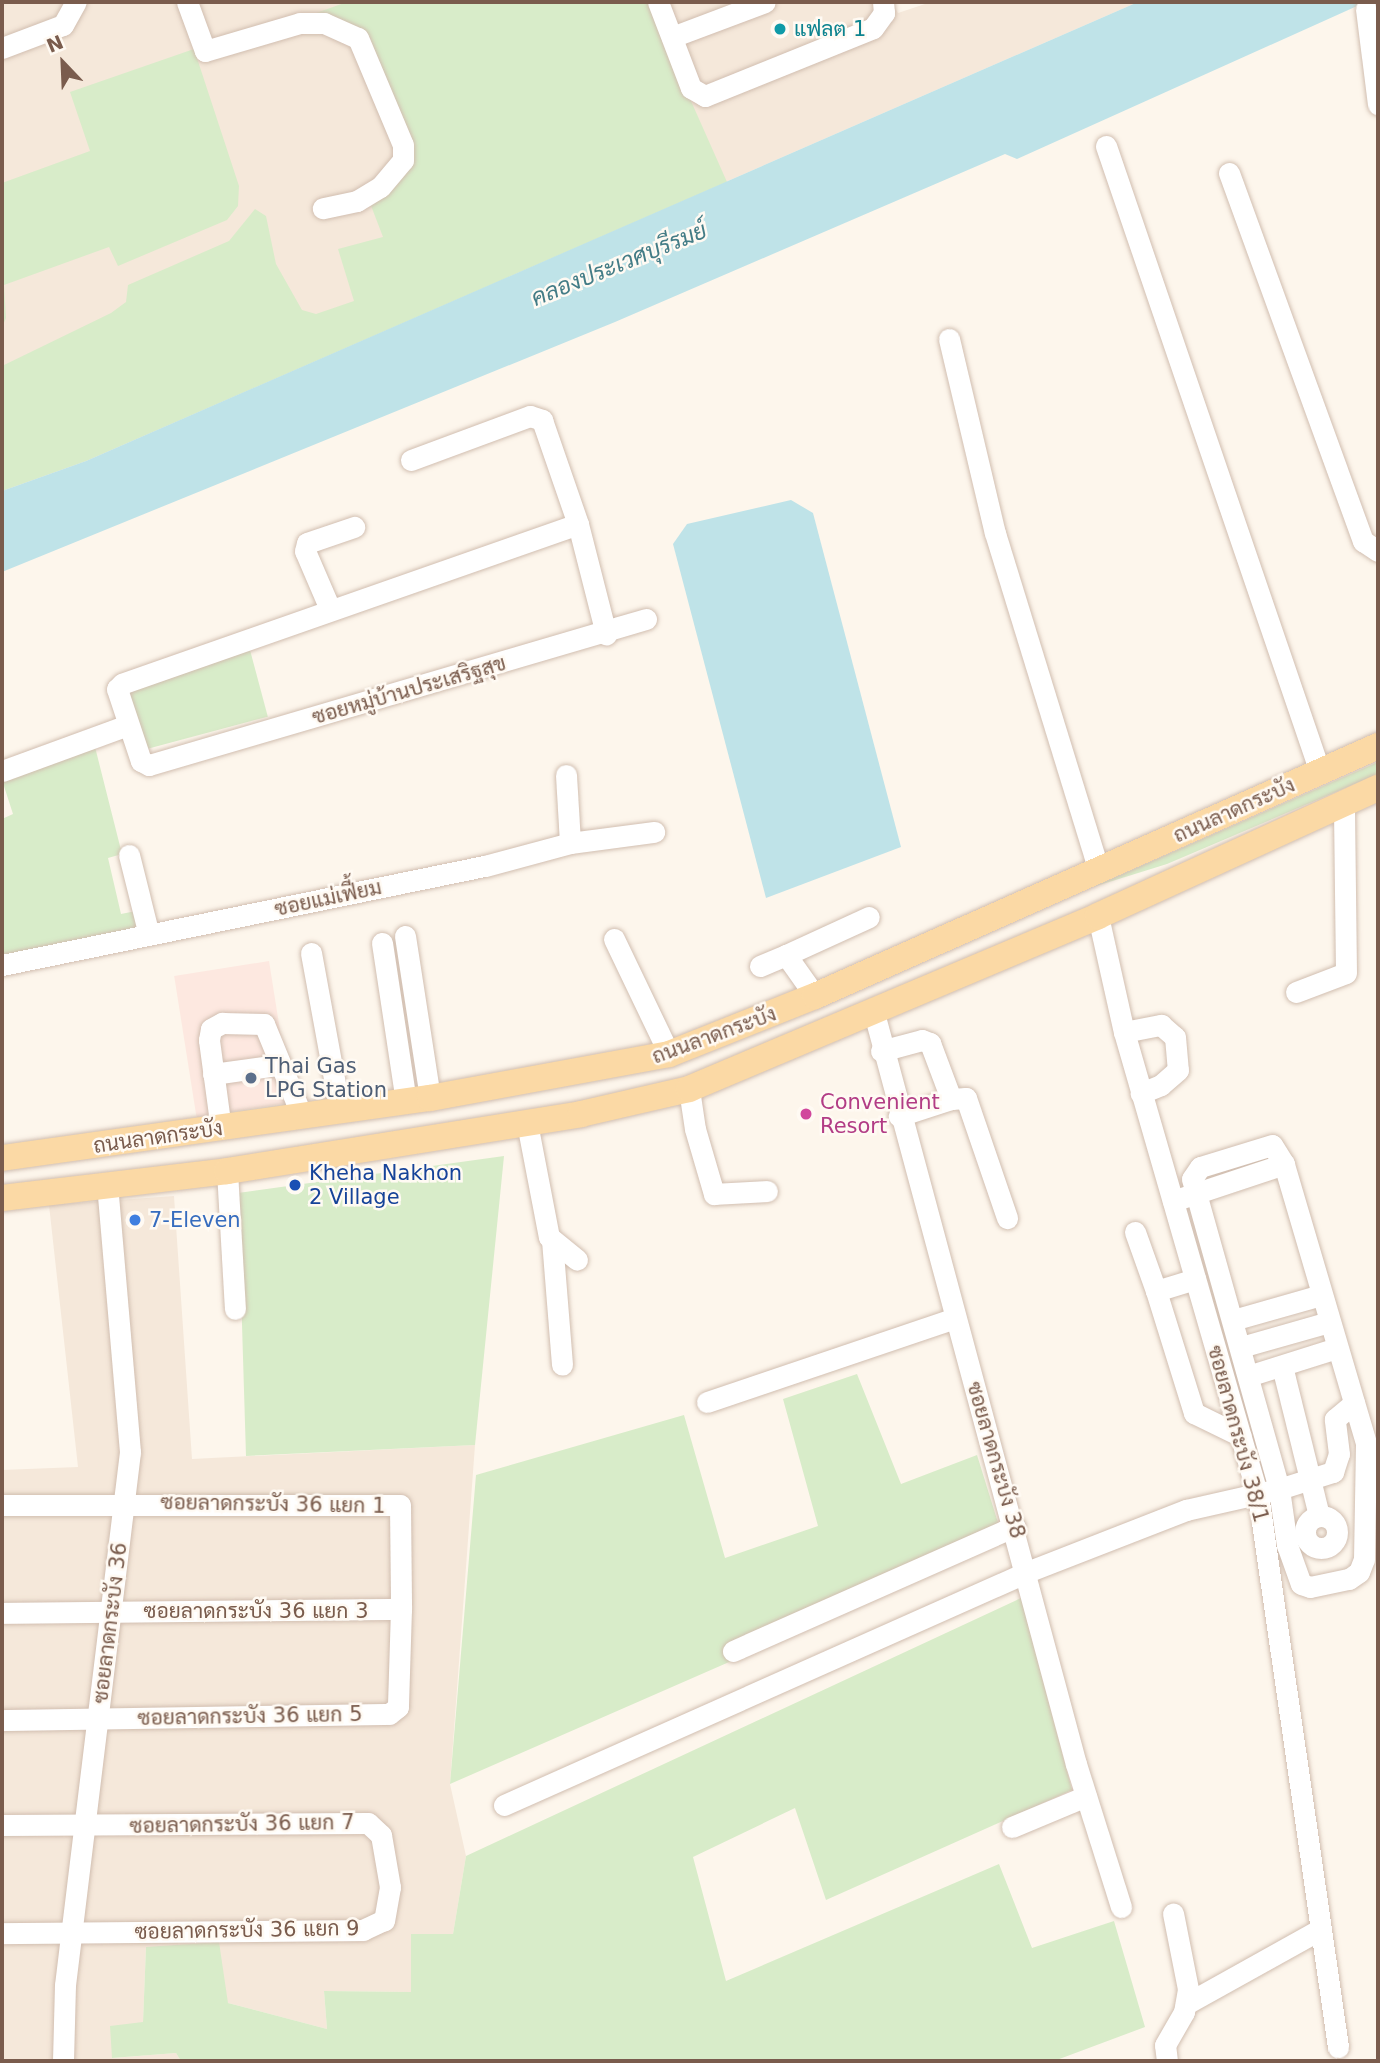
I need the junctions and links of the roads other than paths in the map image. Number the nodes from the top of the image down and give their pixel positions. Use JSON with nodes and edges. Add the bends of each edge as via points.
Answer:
{"nodes":[{"id":1,"x":76,"y":2,"type":"edge"},
{"id":2,"x":187,"y":2,"type":"edge"},
{"id":3,"x":657,"y":2,"type":"edge"},
{"id":4,"x":765,"y":2,"type":"edge"},
{"id":5,"x":883,"y":2,"type":"edge"},
{"id":6,"x":1366,"y":9,"type":"dead end"},
{"id":7,"x":671,"y":37,"type":"junction"},
{"id":8,"x":2,"y":48,"type":"edge"},
{"id":9,"x":1378,"y":104,"type":"edge"},
{"id":10,"x":1106,"y":146,"type":"dead end"},
{"id":11,"x":1229,"y":173,"type":"dead end"},
{"id":12,"x":323,"y":208,"type":"dead end"},
{"id":13,"x":949,"y":339,"type":"dead end"},
{"id":14,"x":411,"y":460,"type":"dead end"},
{"id":15,"x":578,"y":524,"type":"junction"},
{"id":16,"x":354,"y":527,"type":"dead end"},
{"id":17,"x":1378,"y":551,"type":"edge"},
{"id":18,"x":330,"y":609,"type":"junction"},
{"id":19,"x":646,"y":619,"type":"dead end"},
{"id":20,"x":606,"y":634,"type":"junction"},
{"id":21,"x":128,"y":725,"type":"junction"},
{"id":22,"x":1378,"y":746,"type":"edge"},
{"id":23,"x":2,"y":771,"type":"edge"},
{"id":24,"x":1320,"y":772,"type":"junction"},
{"id":25,"x":566,"y":775,"type":"dead end"},
{"id":26,"x":1378,"y":788,"type":"edge"},
{"id":27,"x":1345,"y":803,"type":"junction"},
{"id":28,"x":654,"y":832,"type":"dead end"},
{"id":29,"x":570,"y":843,"type":"junction"},
{"id":30,"x":129,"y":855,"type":"dead end"},
{"id":31,"x":1099,"y":871,"type":"junction"},
{"id":32,"x":1098,"y":916,"type":"junction"},
{"id":33,"x":869,"y":917,"type":"dead end"},
{"id":34,"x":149,"y":935,"type":"junction"},
{"id":35,"x":405,"y":936,"type":"dead end"},
{"id":36,"x":614,"y":939,"type":"dead end"},
{"id":37,"x":382,"y":943,"type":"dead end"},
{"id":38,"x":927,"y":945,"type":"junction"},
{"id":39,"x":312,"y":953,"type":"dead end"},
{"id":40,"x":786,"y":956,"type":"junction"},
{"id":41,"x":2,"y":965,"type":"edge"},
{"id":42,"x":760,"y":966,"type":"dead end"},
{"id":43,"x":945,"y":981,"type":"junction"},
{"id":44,"x":1296,"y":992,"type":"dead end"},
{"id":45,"x":815,"y":996,"type":"junction"},
{"id":46,"x":874,"y":1013,"type":"junction"},
{"id":47,"x":1124,"y":1032,"type":"junction"},
{"id":48,"x":881,"y":1051,"type":"junction"},
{"id":49,"x":669,"y":1054,"type":"junction"},
{"id":50,"x":278,"y":1065,"type":"junction"},
{"id":51,"x":213,"y":1074,"type":"junction"},
{"id":52,"x":689,"y":1089,"type":"junction"},
{"id":53,"x":1141,"y":1093,"type":"junction"},
{"id":54,"x":951,"y":1099,"type":"junction"},
{"id":55,"x":418,"y":1100,"type":"junction"},
{"id":56,"x":340,"y":1111,"type":"junction"},
{"id":57,"x":302,"y":1116,"type":"junction"},
{"id":58,"x":899,"y":1116,"type":"junction"},
{"id":59,"x":527,"y":1123,"type":"junction"},
{"id":60,"x":221,"y":1129,"type":"junction"},
{"id":61,"x":105,"y":1143,"type":"junction"},
{"id":62,"x":2,"y":1158,"type":"edge"},
{"id":63,"x":227,"y":1171,"type":"junction"},
{"id":64,"x":107,"y":1183,"type":"junction"},
{"id":65,"x":766,"y":1191,"type":"dead end"},
{"id":66,"x":1196,"y":1194,"type":"junction"},
{"id":67,"x":2,"y":1198,"type":"edge"},
{"id":68,"x":1173,"y":1201,"type":"junction"},
{"id":69,"x":1007,"y":1218,"type":"dead end"},
{"id":70,"x":1135,"y":1232,"type":"dead end"},
{"id":71,"x":552,"y":1240,"type":"junction"},
{"id":72,"x":577,"y":1260,"type":"dead end"},
{"id":73,"x":1195,"y":1279,"type":"junction"},
{"id":74,"x":1156,"y":1291,"type":"junction"},
{"id":75,"x":1321,"y":1295,"type":"junction"},
{"id":76,"x":235,"y":1309,"type":"dead end"},
{"id":77,"x":955,"y":1318,"type":"junction"},
{"id":78,"x":1233,"y":1320,"type":"junction"},
{"id":79,"x":1329,"y":1322,"type":"junction"},
{"id":80,"x":1241,"y":1347,"type":"junction"},
{"id":81,"x":1337,"y":1348,"type":"junction"},
{"id":82,"x":562,"y":1364,"type":"dead end"},
{"id":83,"x":1282,"y":1366,"type":"junction"},
{"id":84,"x":1248,"y":1376,"type":"junction"},
{"id":85,"x":707,"y":1402,"type":"dead end"},
{"id":86,"x":1354,"y":1404,"type":"junction"},
{"id":87,"x":1241,"y":1436,"type":"junction"},
{"id":88,"x":1310,"y":1480,"type":"junction"},
{"id":89,"x":1279,"y":1489,"type":"junction"},
{"id":90,"x":1258,"y":1495,"type":"junction"},
{"id":91,"x":125,"y":1503,"type":"junction"},
{"id":92,"x":2,"y":1505,"type":"edge"},
{"id":93,"x":1319,"y":1516,"type":"junction"},
{"id":94,"x":1015,"y":1526,"type":"junction"},
{"id":95,"x":1365,"y":1526,"type":"junction"},
{"id":96,"x":1337,"y":1530,"type":"junction"},
{"id":97,"x":1296,"y":1538,"type":"junction"},
{"id":98,"x":1323,"y":1548,"type":"junction"},
{"id":99,"x":1027,"y":1572,"type":"junction"},
{"id":100,"x":1326,"y":1584,"type":"junction"},
{"id":101,"x":401,"y":1609,"type":"junction"},
{"id":102,"x":111,"y":1612,"type":"junction"},
{"id":103,"x":2,"y":1613,"type":"edge"},
{"id":104,"x":733,"y":1651,"type":"dead end"},
{"id":105,"x":98,"y":1718,"type":"junction"},
{"id":106,"x":2,"y":1720,"type":"edge"},
{"id":107,"x":1086,"y":1796,"type":"junction"},
{"id":108,"x":504,"y":1805,"type":"dead end"},
{"id":109,"x":2,"y":1825,"type":"edge"},
{"id":110,"x":86,"y":1826,"type":"junction"},
{"id":111,"x":1012,"y":1828,"type":"dead end"},
{"id":112,"x":390,"y":1887,"type":"joint"},
{"id":113,"x":1121,"y":1906,"type":"dead end"},
{"id":114,"x":1172,"y":1913,"type":"dead end"},
{"id":115,"x":1321,"y":1929,"type":"junction"},
{"id":116,"x":73,"y":1932,"type":"junction"},
{"id":117,"x":2,"y":1933,"type":"edge"},
{"id":118,"x":1186,"y":2004,"type":"junction"},
{"id":119,"x":1338,"y":2047,"type":"dead end"},
{"id":120,"x":64,"y":2061,"type":"edge"},
{"id":121,"x":1167,"y":2061,"type":"edge"}],
"edges":[{"from":1,"to":8,"type":"street","via":[[63,25]]},
{"from":2,"to":12,"type":"street","via":[[205,51],[300,23],[324,23],[358,38],[403,145],[403,160],[380,187],[357,201]]},
{"from":3,"to":7,"type":"street"},
{"from":4,"to":7,"type":"street"},
{"from":5,"to":7,"type":"street","via":[[884,13],[873,28],[705,96],[691,88]]},
{"from":6,"to":9,"type":"street"},
{"from":10,"to":24,"type":"street"},
{"from":11,"to":17,"type":"street","via":[[1360,534],[1366,547]]},
{"from":13,"to":31,"type":"street","via":[[995,533]]},
{"from":14,"to":15,"type":"street","via":[[536,416],[542,421]]},
{"from":15,"to":18,"type":"street","name":"ซอยหมู่บ้านประเสริฐสุข"},
{"from":15,"to":20,"type":"street"},
{"from":16,"to":18,"type":"street","via":[[307,543],[305,551]]},
{"from":18,"to":21,"type":"street","name":"ซอยหมู่บ้านประเสริฐสุข","via":[[122,684],[117,689]]},
{"from":19,"to":20,"type":"street"},
{"from":20,"to":21,"type":"street","name":"ซอยหมู่บ้านประเสริฐสุข","via":[[149,765],[141,761]]},
{"from":21,"to":23,"type":"street"},
{"from":22,"to":24,"type":"main road","name":"ถนนลาดกระบัง"},
{"from":24,"to":31,"type":"main road","name":"ถนนลาดกระบัง"},
{"from":25,"to":29,"type":"street"},
{"from":26,"to":27,"type":"main road","name":"ถนนลาดกระบัง"},
{"from":27,"to":32,"type":"main road","name":"ถนนลาดกระบัง"},
{"from":27,"to":44,"type":"street","via":[[1346,973]]},
{"from":28,"to":29,"type":"street","name":"ซอยแม่เฟี้ยม"},
{"from":29,"to":34,"type":"street","name":"ซอยแม่เฟี้ยม","via":[[485,866]]},
{"from":30,"to":34,"type":"street"},
{"from":31,"to":38,"type":"main road","name":"ถนนลาดกระบัง"},
{"from":32,"to":43,"type":"main road","name":"ถนนลาดกระบัง"},
{"from":32,"to":47,"type":"street","name":"ซอยลาดกระบัง 38/1"},
{"from":33,"to":40,"type":"street"},
{"from":34,"to":41,"type":"street","name":"ซอยแม่เฟี้ยม"},
{"from":35,"to":55,"type":"street"},
{"from":36,"to":49,"type":"street"},
{"from":37,"to":55,"type":"street"},
{"from":38,"to":43,"type":"main road"},
{"from":38,"to":45,"type":"main road","name":"ถนนลาดกระบัง"},
{"from":39,"to":56,"type":"street"},
{"from":40,"to":42,"type":"street"},
{"from":40,"to":45,"type":"street"},
{"from":43,"to":46,"type":"main road","name":"ถนนลาดกระบัง"},
{"from":45,"to":49,"type":"main road","name":"ถนนลาดกระบัง"},
{"from":46,"to":48,"type":"street","name":"ซอยลาดกระบัง 38"},
{"from":46,"to":52,"type":"main road","name":"ถนนลาดกระบัง"},
{"from":47,"to":53,"type":"street","name":"ซอยลาดกระบัง 38/1"},
{"from":47,"to":53,"type":"street","via":[[1161,1025],[1175,1037],[1178,1069],[1161,1085]]},
{"from":48,"to":54,"type":"street","via":[[922,1040],[930,1043]]},
{"from":48,"to":58,"type":"street","name":"ซอยลาดกระบัง 38"},
{"from":49,"to":55,"type":"main road","name":"ถนนลาดกระบัง"},
{"from":50,"to":51,"type":"street"},
{"from":50,"to":51,"type":"street","via":[[264,1024],[222,1023],[211,1029],[209,1040]]},
{"from":50,"to":57,"type":"street"},
{"from":51,"to":60,"type":"street"},
{"from":52,"to":59,"type":"main road","name":"ถนนลาดกระบัง"},
{"from":52,"to":65,"type":"street","via":[[714,1194]]},
{"from":53,"to":68,"type":"street","name":"ซอยลาดกระบัง 38/1"},
{"from":54,"to":58,"type":"street"},
{"from":54,"to":69,"type":"street","via":[[966,1098]]},
{"from":55,"to":56,"type":"main road","name":"ถนนลาดกระบัง"},
{"from":56,"to":57,"type":"main road","name":"ถนนลาดกระบัง"},
{"from":57,"to":60,"type":"main road","name":"ถนนลาดกระบัง"},
{"from":58,"to":77,"type":"street","name":"ซอยลาดกระบัง 38"},
{"from":59,"to":63,"type":"main road","name":"ถนนลาดกระบัง"},
{"from":59,"to":71,"type":"street","via":[[542,1214]]},
{"from":60,"to":61,"type":"main road","name":"ถนนลาดกระบัง"},
{"from":61,"to":62,"type":"main road","name":"ถนนลาดกระบัง"},
{"from":61,"to":64,"type":"main road"},
{"from":63,"to":64,"type":"main road","name":"ถนนลาดกระบัง"},
{"from":63,"to":76,"type":"street"},
{"from":64,"to":67,"type":"main road","name":"ถนนลาดกระบัง"},
{"from":64,"to":91,"type":"street","name":"ซอยลาดกระบัง 36","via":[[130,1426]]},
{"from":66,"to":68,"type":"street"},
{"from":66,"to":75,"type":"street","via":[[1192,1179],[1199,1167],[1272,1145],[1284,1164]]},
{"from":66,"to":78,"type":"street"},
{"from":68,"to":73,"type":"street","name":"ซอยลาดกระบัง 38/1"},
{"from":70,"to":74,"type":"street"},
{"from":71,"to":72,"type":"street"},
{"from":71,"to":82,"type":"street"},
{"from":73,"to":74,"type":"street"},
{"from":73,"to":87,"type":"street","name":"ซอยลาดกระบัง 38/1"},
{"from":74,"to":87,"type":"street","via":[[1194,1413]]},
{"from":75,"to":78,"type":"street"},
{"from":75,"to":79,"type":"street"},
{"from":77,"to":85,"type":"street"},
{"from":77,"to":94,"type":"street","name":"ซอยลาดกระบัง 38"},
{"from":78,"to":80,"type":"street"},
{"from":79,"to":80,"type":"street"},
{"from":79,"to":81,"type":"street"},
{"from":80,"to":84,"type":"street"},
{"from":81,"to":83,"type":"street"},
{"from":81,"to":86,"type":"street"},
{"from":83,"to":84,"type":"street"},
{"from":83,"to":88,"type":"street"},
{"from":84,"to":89,"type":"street"},
{"from":86,"to":88,"type":"street","via":[[1335,1419],[1338,1466],[1326,1476]]},
{"from":86,"to":95,"type":"street","via":[[1366,1443]]},
{"from":87,"to":90,"type":"street","name":"ซอยลาดกระบัง 38/1"},
{"from":88,"to":89,"type":"street"},
{"from":88,"to":93,"type":"street"},
{"from":89,"to":90,"type":"street"},
{"from":89,"to":97,"type":"street"},
{"from":90,"to":99,"type":"street","via":[[1230,1498],[1148,1522]]},
{"from":90,"to":115,"type":"street","name":"ซอยลาดกระบัง 38/1"},
{"from":91,"to":92,"type":"street"},
{"from":91,"to":101,"type":"street","name":"ซอยลาดกระบัง 36 แยก 1","via":[[400,1505]]},
{"from":91,"to":102,"type":"street","name":"ซอยลาดกระบัง 36"},
{"from":93,"to":96,"type":"street","via":[[1327,1517]]},
{"from":93,"to":97,"type":"street"},
{"from":94,"to":99,"type":"street","name":"ซอยลาดกระบัง 38"},
{"from":94,"to":104,"type":"street"},
{"from":95,"to":96,"type":"street"},
{"from":95,"to":100,"type":"street","via":[[1359,1572],[1349,1580]]},
{"from":96,"to":98,"type":"street","via":[[1331,1544]]},
{"from":97,"to":98,"type":"street"},
{"from":97,"to":100,"type":"street","via":[[1301,1584]]},
{"from":98,"to":100,"type":"street"},
{"from":99,"to":107,"type":"street","name":"ซอยลาดกระบัง 38"},
{"from":99,"to":108,"type":"street"},
{"from":101,"to":102,"type":"street","name":"ซอยลาดกระบัง 36 แยก 3"},
{"from":101,"to":105,"type":"street","name":"ซอยลาดกระบัง 36 แยก 5","via":[[398,1707],[389,1714]]},
{"from":102,"to":103,"type":"street","name":"ซอยลาดกระบัง 36 แยก 3"},
{"from":102,"to":105,"type":"street","name":"ซอยลาดกระบัง 36"},
{"from":105,"to":106,"type":"street","name":"ซอยลาดกระบัง 36 แยก 5"},
{"from":105,"to":110,"type":"street","name":"ซอยลาดกระบัง 36"},
{"from":107,"to":111,"type":"street"},
{"from":107,"to":113,"type":"street","name":"ซอยลาดกระบัง 38"},
{"from":109,"to":110,"type":"street","name":"ซอยลาดกระบัง 36 แยก 7"},
{"from":110,"to":112,"type":"street","name":"ซอยลาดกระบัง 36 แยก 7","via":[[369,1823],[381,1835]]},
{"from":110,"to":116,"type":"street","name":"ซอยลาดกระบัง 36"},
{"from":112,"to":116,"type":"street","name":"ซอยลาดกระบัง 36 แยก 9","via":[[384,1920],[363,1930]]},
{"from":114,"to":118,"type":"street","via":[[1186,1968]]},
{"from":115,"to":118,"type":"street"},
{"from":115,"to":119,"type":"street","name":"ซอยลาดกระบัง 38/1"},
{"from":116,"to":117,"type":"street"},
{"from":116,"to":120,"type":"street","name":"ซอยลาดกระบัง 36","via":[[65,1985]]},
{"from":118,"to":121,"type":"street","via":[[1165,2045]]}]}
